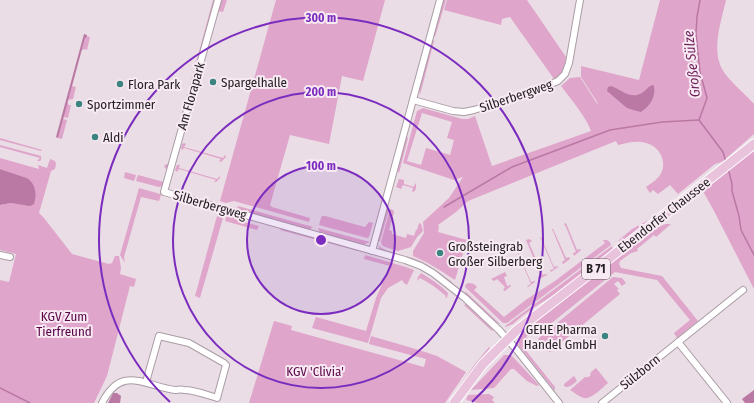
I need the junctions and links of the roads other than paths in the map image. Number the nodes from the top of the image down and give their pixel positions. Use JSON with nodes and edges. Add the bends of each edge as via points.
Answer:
{"nodes":[{"id":1,"x":218,"y":0,"type":"edge"},
{"id":2,"x":440,"y":0,"type":"edge"},
{"id":3,"x":580,"y":0,"type":"edge"},
{"id":4,"x":413,"y":100,"type":"junction"},
{"id":5,"x":754,"y":144,"type":"edge"},
{"id":6,"x":164,"y":192,"type":"joint"},
{"id":7,"x":372,"y":251,"type":"junction"},
{"id":8,"x":0,"y":254,"type":"edge"},
{"id":9,"x":10,"y":257,"type":"dead end"},
{"id":10,"x":743,"y":290,"type":"dead end"},
{"id":11,"x":507,"y":339,"type":"junction"},
{"id":12,"x":678,"y":342,"type":"junction"},
{"id":13,"x":146,"y":382,"type":"junction"},
{"id":14,"x":217,"y":400,"type":"edge"},
{"id":15,"x":102,"y":403,"type":"edge"},
{"id":16,"x":454,"y":403,"type":"edge"},
{"id":17,"x":559,"y":403,"type":"edge"},
{"id":18,"x":602,"y":403,"type":"edge"},
{"id":19,"x":727,"y":403,"type":"edge"}],
"edges":[{"from":1,"to":6,"type":"street","name":"Am Florapark"},
{"from":2,"to":4,"type":"street"},
{"from":3,"to":4,"type":"street","name":"Silberbergweg","via":[[568,66],[564,75],[556,82],[526,94],[464,112]]},
{"from":4,"to":7,"type":"street"},
{"from":5,"to":11,"type":"main road","name":"Ebendorfer Chaussee","number":"B 71"},
{"from":6,"to":7,"type":"street","name":"Silberbergweg"},
{"from":7,"to":11,"type":"street","name":"Silberbergweg","via":[[407,260],[433,273],[465,298]]},
{"from":8,"to":9,"type":"street"},
{"from":10,"to":12,"type":"street","name":"Sülzborn"},
{"from":11,"to":16,"type":"main road","name":"Ebendorfer Chaussee","number":"B 71","via":[[476,372]]},
{"from":11,"to":17,"type":"street"},
{"from":12,"to":18,"type":"street","name":"Sülzborn"},
{"from":12,"to":19,"type":"street"},
{"from":13,"to":14,"type":"street"},
{"from":13,"to":14,"type":"street","via":[[159,336],[189,343],[224,363],[226,367]]},
{"from":13,"to":15,"type":"street","via":[[129,380],[116,385]]}]}
